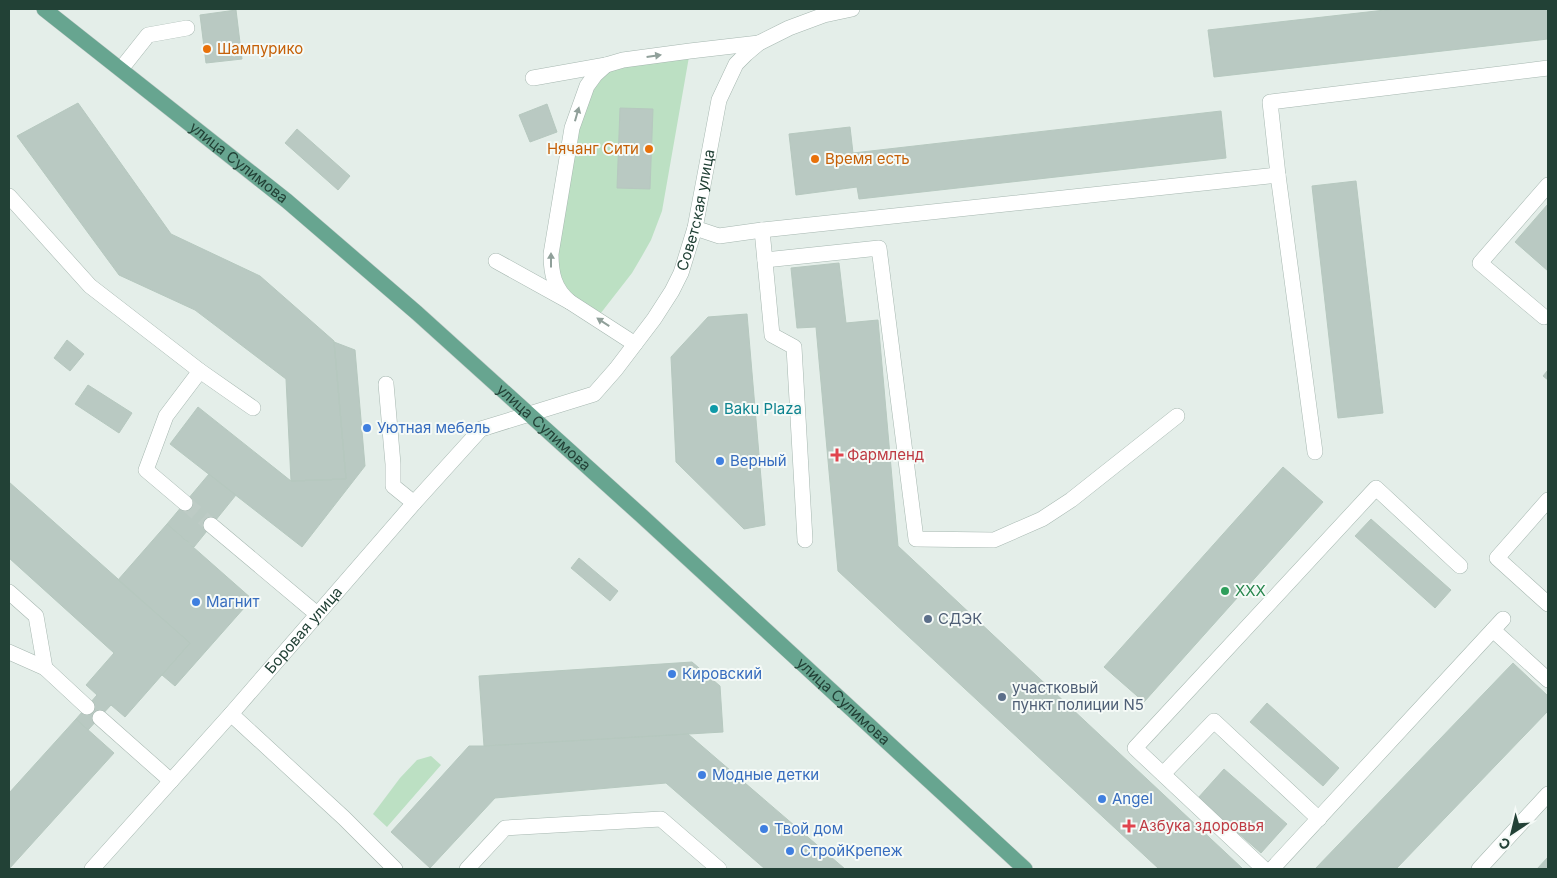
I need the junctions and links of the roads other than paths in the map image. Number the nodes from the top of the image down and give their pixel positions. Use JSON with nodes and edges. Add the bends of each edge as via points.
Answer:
{"nodes":[{"id":1,"x":44,"y":9,"type":"edge"},
{"id":2,"x":850,"y":9,"type":"edge"},
{"id":3,"x":187,"y":28,"type":"dead end"},
{"id":4,"x":760,"y":43,"type":"junction"},
{"id":5,"x":606,"y":65,"type":"junction"},
{"id":6,"x":1548,"y":68,"type":"edge"},
{"id":7,"x":121,"y":69,"type":"junction"},
{"id":8,"x":533,"y":78,"type":"dead end"},
{"id":9,"x":1278,"y":175,"type":"junction"},
{"id":10,"x":1548,"y":185,"type":"edge"},
{"id":11,"x":9,"y":196,"type":"edge"},
{"id":12,"x":695,"y":228,"type":"junction"},
{"id":13,"x":762,"y":230,"type":"junction"},
{"id":14,"x":765,"y":260,"type":"junction"},
{"id":15,"x":496,"y":261,"type":"dead end"},
{"id":16,"x":570,"y":302,"type":"junction"},
{"id":17,"x":1544,"y":317,"type":"dead end"},
{"id":18,"x":635,"y":344,"type":"junction"},
{"id":19,"x":200,"y":371,"type":"junction"},
{"id":20,"x":386,"y":384,"type":"dead end"},
{"id":21,"x":253,"y":408,"type":"dead end"},
{"id":22,"x":530,"y":415,"type":"junction"},
{"id":23,"x":1177,"y":416,"type":"dead end"},
{"id":24,"x":1315,"y":452,"type":"dead end"},
{"id":25,"x":1548,"y":500,"type":"edge"},
{"id":26,"x":185,"y":503,"type":"tunnel mouth"},
{"id":27,"x":414,"y":503,"type":"junction"},
{"id":28,"x":211,"y":525,"type":"tunnel mouth"},
{"id":29,"x":805,"y":540,"type":"dead end"},
{"id":30,"x":1460,"y":566,"type":"dead end"},
{"id":31,"x":9,"y":592,"type":"edge"},
{"id":32,"x":1548,"y":604,"type":"edge"},
{"id":33,"x":317,"y":614,"type":"junction"},
{"id":34,"x":9,"y":652,"type":"edge"},
{"id":35,"x":45,"y":668,"type":"junction"},
{"id":36,"x":1548,"y":680,"type":"edge"},
{"id":37,"x":86,"y":707,"type":"dead end"},
{"id":38,"x":231,"y":714,"type":"junction"},
{"id":39,"x":100,"y":718,"type":"dead end"},
{"id":40,"x":1164,"y":774,"type":"junction"},
{"id":41,"x":171,"y":781,"type":"junction"},
{"id":42,"x":1548,"y":794,"type":"edge"},
{"id":43,"x":1319,"y":818,"type":"junction"},
{"id":44,"x":92,"y":869,"type":"edge"},
{"id":45,"x":395,"y":869,"type":"edge"},
{"id":46,"x":467,"y":869,"type":"edge"},
{"id":47,"x":719,"y":869,"type":"edge"},
{"id":48,"x":1025,"y":869,"type":"edge"},
{"id":49,"x":1264,"y":869,"type":"edge"},
{"id":50,"x":1272,"y":869,"type":"edge"},
{"id":51,"x":1479,"y":869,"type":"edge"}],
"edges":[{"from":1,"to":7,"type":"main road","name":"улица Сулимова"},
{"from":2,"to":4,"type":"street","name":"Советская улица","via":[[824,15]]},
{"from":3,"to":7,"type":"street","via":[[148,35]]},
{"from":5,"to":4,"type":"street","one_way":true,"via":[[642,57]]},
{"from":4,"to":12,"type":"street","name":"Советская улица","via":[[736,64],[719,100]]},
{"from":5,"to":8,"type":"street"},
{"from":16,"to":5,"type":"street","one_way":true,"via":[[555,283],[551,254],[575,121],[586,86]]},
{"from":6,"to":9,"type":"street","via":[[1270,102]]},
{"from":7,"to":22,"type":"main road","name":"улица Сулимова","via":[[286,201]]},
{"from":9,"to":13,"type":"street"},
{"from":9,"to":24,"type":"street"},
{"from":10,"to":17,"type":"street","via":[[1480,264]]},
{"from":11,"to":19,"type":"street","via":[[90,286]]},
{"from":12,"to":13,"type":"street","via":[[719,236]]},
{"from":12,"to":18,"type":"street","name":"Советская улица","via":[[682,273]]},
{"from":13,"to":14,"type":"street"},
{"from":14,"to":23,"type":"street","via":[[879,248],[916,539],[994,540],[1042,519]]},
{"from":14,"to":29,"type":"street","via":[[772,335],[794,347]]},
{"from":15,"to":16,"type":"street"},
{"from":18,"to":16,"type":"street","one_way":true},
{"from":18,"to":22,"type":"street","name":"Советская улица","via":[[594,394]]},
{"from":19,"to":21,"type":"street"},
{"from":19,"to":26,"type":"street","via":[[166,416],[146,470]]},
{"from":20,"to":27,"type":"street","via":[[393,486]]},
{"from":22,"to":27,"type":"street","name":"Боровая улица","via":[[481,429]]},
{"from":22,"to":48,"type":"main road","name":"улица Сулимова"},
{"from":25,"to":32,"type":"street","via":[[1498,558]]},
{"from":27,"to":33,"type":"street","name":"Боровая улица"},
{"from":28,"to":33,"type":"street"},
{"from":30,"to":40,"type":"street","via":[[1376,488],[1136,748]]},
{"from":31,"to":35,"type":"street","via":[[36,616]]},
{"from":33,"to":38,"type":"street","name":"Боровая улица"},
{"from":34,"to":35,"type":"street"},
{"from":35,"to":37,"type":"street"},
{"from":36,"to":43,"type":"street","via":[[1498,624]]},
{"from":38,"to":41,"type":"street","name":"Боровая улица"},
{"from":38,"to":45,"type":"street"},
{"from":39,"to":41,"type":"street"},
{"from":40,"to":43,"type":"street","via":[[1214,721]]},
{"from":40,"to":49,"type":"street"},
{"from":41,"to":44,"type":"street","name":"Боровая улица"},
{"from":42,"to":51,"type":"street"},
{"from":43,"to":50,"type":"street"},
{"from":46,"to":47,"type":"street","via":[[504,828],[661,819]]}]}
